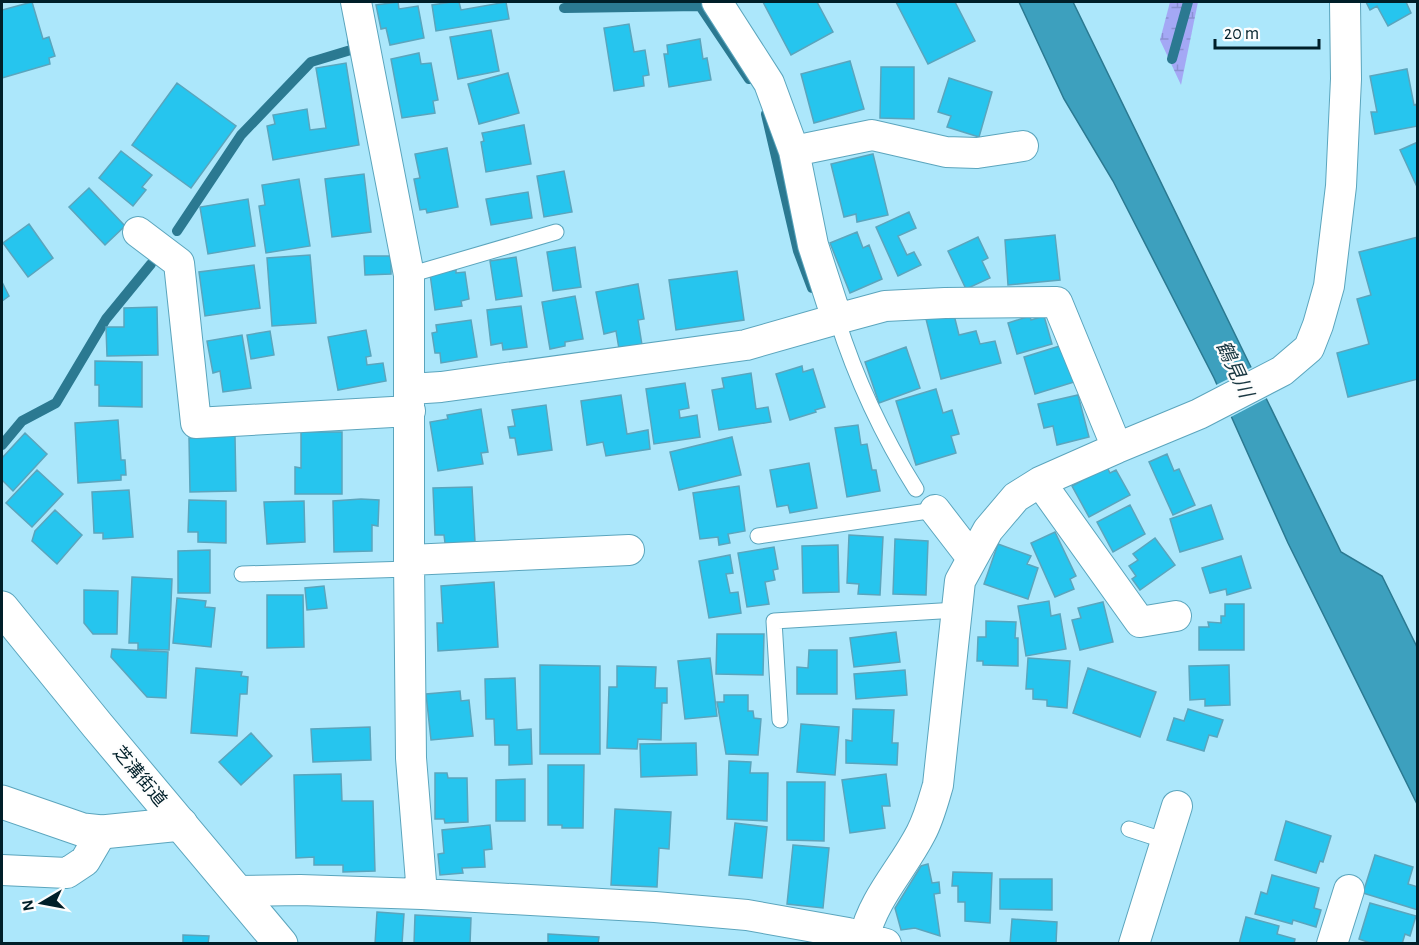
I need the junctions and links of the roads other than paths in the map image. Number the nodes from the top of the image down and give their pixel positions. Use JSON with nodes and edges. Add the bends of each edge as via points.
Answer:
{"nodes":[{"id":1,"x":356,"y":2,"type":"edge"},
{"id":2,"x":717,"y":2,"type":"edge"},
{"id":3,"x":1345,"y":2,"type":"edge"},
{"id":4,"x":1023,"y":146,"type":"dead end"},
{"id":5,"x":794,"y":151,"type":"junction"},
{"id":6,"x":138,"y":232,"type":"dead end"},
{"id":7,"x":556,"y":232,"type":"dead end"},
{"id":8,"x":410,"y":274,"type":"junction"},
{"id":9,"x":837,"y":319,"type":"junction"},
{"id":10,"x":410,"y":400,"type":"junction"},
{"id":11,"x":1117,"y":448,"type":"junction"},
{"id":12,"x":1040,"y":482,"type":"junction"},
{"id":13,"x":925,"y":499,"type":"junction"},
{"id":14,"x":758,"y":536,"type":"dead end"},
{"id":15,"x":629,"y":550,"type":"dead end"},
{"id":16,"x":972,"y":558,"type":"junction"},
{"id":17,"x":409,"y":565,"type":"junction"},
{"id":18,"x":242,"y":574,"type":"dead end"},
{"id":19,"x":2,"y":608,"type":"edge"},
{"id":20,"x":957,"y":610,"type":"junction"},
{"id":21,"x":1176,"y":616,"type":"dead end"},
{"id":22,"x":780,"y":720,"type":"dead end"},
{"id":23,"x":2,"y":802,"type":"edge"},
{"id":24,"x":1177,"y":806,"type":"dead end"},
{"id":25,"x":181,"y":824,"type":"junction"},
{"id":26,"x":1129,"y":829,"type":"dead end"},
{"id":27,"x":102,"y":832,"type":"junction"},
{"id":28,"x":1166,"y":841,"type":"junction"},
{"id":29,"x":2,"y":870,"type":"edge"},
{"id":30,"x":1349,"y":890,"type":"dead end"},
{"id":31,"x":236,"y":891,"type":"junction"},
{"id":32,"x":422,"y":894,"type":"junction"},
{"id":33,"x":861,"y":940,"type":"edge"},
{"id":34,"x":281,"y":944,"type":"edge"},
{"id":35,"x":1134,"y":944,"type":"edge"},
{"id":36,"x":1332,"y":944,"type":"edge"}],
"edges":[{"from":1,"to":8,"type":"street"},
{"from":2,"to":5,"type":"street","via":[[769,83]]},
{"from":3,"to":11,"type":"street","via":[[1341,186],[1329,286],[1309,348],[1282,371],[1199,414]]},
{"from":4,"to":5,"type":"street","via":[[977,153],[946,152],[872,135]]},
{"from":5,"to":9,"type":"street","via":[[813,245]]},
{"from":6,"to":10,"type":"street","via":[[179,263],[196,423]]},
{"from":7,"to":8,"type":"lane"},
{"from":8,"to":10,"type":"street"},
{"from":9,"to":10,"type":"street","via":[[746,345],[441,387]]},
{"from":9,"to":11,"type":"street","via":[[885,306],[1057,303]]},
{"from":9,"to":13,"type":"lane","via":[[868,402]]},
{"from":10,"to":17,"type":"street"},
{"from":11,"to":12,"type":"street"},
{"from":12,"to":16,"type":"street","via":[[1016,496],[988,530]]},
{"from":12,"to":21,"type":"street","via":[[1140,622]]},
{"from":13,"to":14,"type":"lane"},
{"from":13,"to":16,"type":"street"},
{"from":15,"to":17,"type":"street"},
{"from":16,"to":20,"type":"street","via":[[960,581]]},
{"from":17,"to":18,"type":"lane"},
{"from":17,"to":32,"type":"street","via":[[411,758]]},
{"from":19,"to":25,"type":"main road","name":"芝溝街道"},
{"from":20,"to":22,"type":"lane","via":[[774,621]]},
{"from":20,"to":33,"type":"street","via":[[938,785],[931,811],[873,910]]},
{"from":23,"to":27,"type":"main road","via":[[83,830]]},
{"from":24,"to":28,"type":"street"},
{"from":25,"to":27,"type":"main road"},
{"from":25,"to":31,"type":"main road","name":"芝溝街道"},
{"from":26,"to":28,"type":"lane"},
{"from":27,"to":29,"type":"street","via":[[85,861],[67,873]]},
{"from":28,"to":35,"type":"street"},
{"from":30,"to":36,"type":"street"},
{"from":31,"to":32,"type":"street"},
{"from":31,"to":34,"type":"main road","name":"芝溝街道"},
{"from":32,"to":33,"type":"street","via":[[747,915]]}]}
